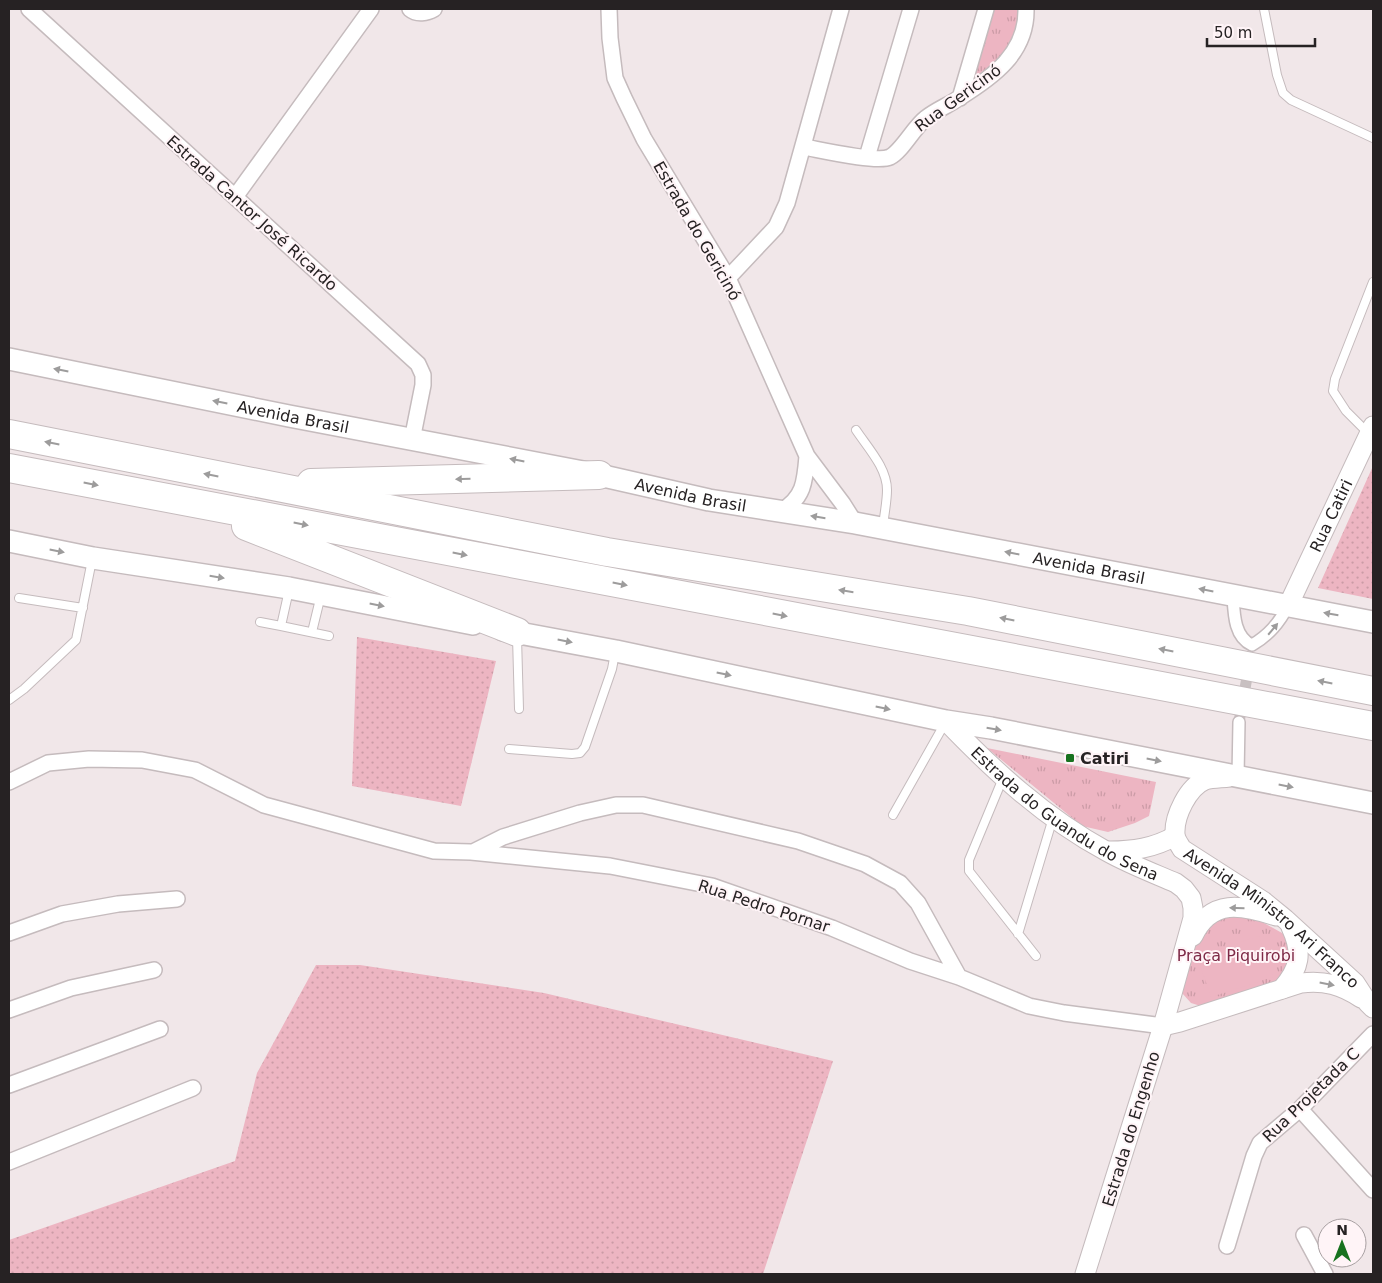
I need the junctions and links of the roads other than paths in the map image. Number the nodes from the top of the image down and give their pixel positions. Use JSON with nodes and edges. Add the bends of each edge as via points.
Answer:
{"nodes":[{"id":1,"x":29,"y":9,"type":"edge"},
{"id":2,"x":371,"y":9,"type":"edge"},
{"id":3,"x":410,"y":9,"type":"edge"},
{"id":4,"x":434,"y":9,"type":"edge"},
{"id":5,"x":609,"y":9,"type":"edge"},
{"id":6,"x":841,"y":9,"type":"edge"},
{"id":7,"x":911,"y":9,"type":"edge"},
{"id":8,"x":986,"y":9,"type":"edge"},
{"id":9,"x":1026,"y":9,"type":"edge"},
{"id":10,"x":1264,"y":9,"type":"edge"},
{"id":11,"x":960,"y":98,"type":"junction"},
{"id":12,"x":1373,"y":138,"type":"edge"},
{"id":13,"x":804,"y":147,"type":"junction"},
{"id":14,"x":867,"y":158,"type":"junction"},
{"id":15,"x":235,"y":197,"type":"junction"},
{"id":16,"x":728,"y":278,"type":"junction"},
{"id":17,"x":1373,"y":282,"type":"edge"},
{"id":18,"x":9,"y":359,"type":"edge"},
{"id":19,"x":856,"y":430,"type":"dead end"},
{"id":20,"x":1371,"y":430,"type":"edge"},
{"id":21,"x":9,"y":434,"type":"edge"},
{"id":22,"x":412,"y":440,"type":"junction"},
{"id":23,"x":807,"y":456,"type":"junction"},
{"id":24,"x":9,"y":468,"type":"edge"},
{"id":25,"x":600,"y":475,"type":"junction"},
{"id":26,"x":259,"y":484,"type":"junction"},
{"id":27,"x":184,"y":502,"type":"junction"},
{"id":28,"x":781,"y":511,"type":"junction"},
{"id":29,"x":855,"y":523,"type":"junction"},
{"id":30,"x":883,"y":528,"type":"junction"},
{"id":31,"x":9,"y":541,"type":"edge"},
{"id":32,"x":93,"y":558,"type":"junction"},
{"id":33,"x":289,"y":588,"type":"junction"},
{"id":34,"x":321,"y":594,"type":"junction"},
{"id":35,"x":1233,"y":596,"type":"junction"},
{"id":36,"x":19,"y":598,"type":"dead end"},
{"id":37,"x":1288,"y":606,"type":"junction"},
{"id":38,"x":83,"y":608,"type":"junction"},
{"id":39,"x":260,"y":622,"type":"dead end"},
{"id":40,"x":1373,"y":622,"type":"edge"},
{"id":41,"x":281,"y":626,"type":"junction"},
{"id":42,"x":312,"y":632,"type":"junction"},
{"id":43,"x":517,"y":632,"type":"junction"},
{"id":44,"x":329,"y":636,"type":"dead end"},
{"id":45,"x":616,"y":651,"type":"junction"},
{"id":46,"x":1373,"y":691,"type":"edge"},
{"id":47,"x":9,"y":700,"type":"edge"},
{"id":48,"x":519,"y":709,"type":"dead end"},
{"id":49,"x":946,"y":721,"type":"junction"},
{"id":50,"x":1239,"y":722,"type":"tunnel mouth"},
{"id":51,"x":1373,"y":726,"type":"edge"},
{"id":52,"x":508,"y":749,"type":"dead end"},
{"id":53,"x":1238,"y":776,"type":"junction"},
{"id":54,"x":1003,"y":778,"type":"junction"},
{"id":55,"x":9,"y":782,"type":"edge"},
{"id":56,"x":1373,"y":803,"type":"edge"},
{"id":57,"x":893,"y":815,"type":"dead end"},
{"id":58,"x":1053,"y":817,"type":"junction"},
{"id":59,"x":1175,"y":836,"type":"junction"},
{"id":60,"x":1105,"y":851,"type":"junction"},
{"id":61,"x":471,"y":852,"type":"junction"},
{"id":62,"x":177,"y":899,"type":"dead end"},
{"id":63,"x":1287,"y":922,"type":"junction"},
{"id":64,"x":9,"y":933,"type":"edge"},
{"id":65,"x":1018,"y":934,"type":"junction"},
{"id":66,"x":1036,"y":956,"type":"dead end"},
{"id":67,"x":1184,"y":956,"type":"junction"},
{"id":68,"x":154,"y":970,"type":"dead end"},
{"id":69,"x":960,"y":977,"type":"junction"},
{"id":70,"x":1176,"y":983,"type":"junction"},
{"id":71,"x":1282,"y":989,"type":"junction"},
{"id":72,"x":1371,"y":1005,"type":"edge"},
{"id":73,"x":9,"y":1010,"type":"edge"},
{"id":74,"x":1204,"y":1013,"type":"junction"},
{"id":75,"x":1163,"y":1026,"type":"junction"},
{"id":76,"x":160,"y":1029,"type":"dead end"},
{"id":77,"x":1373,"y":1034,"type":"edge"},
{"id":78,"x":9,"y":1085,"type":"edge"},
{"id":79,"x":193,"y":1088,"type":"dead end"},
{"id":80,"x":1300,"y":1109,"type":"junction"},
{"id":81,"x":9,"y":1162,"type":"edge"},
{"id":82,"x":1373,"y":1190,"type":"edge"},
{"id":83,"x":1304,"y":1235,"type":"dead end"},
{"id":84,"x":1227,"y":1246,"type":"dead end"},
{"id":85,"x":1085,"y":1274,"type":"edge"},
{"id":86,"x":1324,"y":1274,"type":"edge"}],
"edges":[{"from":1,"to":15,"type":"street","name":"Estrada Cantor José Ricardo"},
{"from":2,"to":15,"type":"street"},
{"from":3,"to":4,"type":"street","via":[[420,13]]},
{"from":5,"to":16,"type":"street","name":"Estrada do Gericinó","via":[[615,78],[644,139]]},
{"from":6,"to":13,"type":"street"},
{"from":7,"to":14,"type":"street"},
{"from":8,"to":11,"type":"street"},
{"from":9,"to":11,"type":"street","name":"Rua Gericinó","via":[[1021,40],[1008,61]]},
{"from":10,"to":12,"type":"lane","via":[[1283,93],[1291,100]]},
{"from":11,"to":14,"type":"street","name":"Rua Gericinó","via":[[926,118],[890,157]]},
{"from":13,"to":14,"type":"street","name":"Rua Gericinó"},
{"from":13,"to":16,"type":"street","via":[[776,227]]},
{"from":15,"to":22,"type":"street","name":"Estrada Cantor José Ricardo","via":[[418,364],[423,385]]},
{"from":16,"to":23,"type":"street","name":"Estrada do Gericinó"},
{"from":17,"to":20,"type":"lane","via":[[1333,391],[1346,411]]},
{"from":22,"to":18,"type":"main road","name":"Avenida Brasil","one_way":true},
{"from":19,"to":30,"type":"lane","via":[[886,477]]},
{"from":20,"to":37,"type":"street","name":"Rua Catiri"},
{"from":26,"to":21,"type":"highway","one_way":true},
{"from":25,"to":22,"type":"main road","name":"Avenida Brasil","one_way":true},
{"from":23,"to":28,"type":"street","via":[[801,492]]},
{"from":23,"to":29,"type":"street","name":"Estrada do Gericinó"},
{"from":24,"to":27,"type":"highway","one_way":true},
{"from":25,"to":26,"type":"highway","one_way":true},
{"from":25,"to":28,"type":"main road","name":"Avenida Brasil","via":[[709,500]]},
{"from":46,"to":26,"type":"highway","one_way":true,"via":[[968,611],[607,552]]},
{"from":27,"to":43,"type":"highway"},
{"from":27,"to":51,"type":"highway","one_way":true},
{"from":29,"to":28,"type":"main road","name":"Avenida Brasil","one_way":true},
{"from":29,"to":30,"type":"main road","name":"Avenida Brasil"},
{"from":35,"to":30,"type":"main road","name":"Avenida Brasil","one_way":true},
{"from":31,"to":32,"type":"main road","one_way":true},
{"from":32,"to":33,"type":"main road","one_way":true},
{"from":32,"to":38,"type":"lane"},
{"from":33,"to":34,"type":"main road"},
{"from":33,"to":41,"type":"lane"},
{"from":34,"to":42,"type":"lane"},
{"from":34,"to":43,"type":"main road","one_way":true},
{"from":35,"to":37,"type":"main road","name":"Avenida Brasil"},
{"from":35,"to":37,"type":"street","one_way":true,"via":[[1237,626],[1251,650],[1281,620]]},
{"from":36,"to":38,"type":"lane"},
{"from":40,"to":37,"type":"main road","name":"Avenida Brasil","one_way":true},
{"from":38,"to":47,"type":"lane","via":[[76,640]]},
{"from":39,"to":41,"type":"lane"},
{"from":41,"to":42,"type":"lane"},
{"from":42,"to":44,"type":"lane"},
{"from":43,"to":45,"type":"main road","one_way":true},
{"from":43,"to":48,"type":"lane"},
{"from":45,"to":49,"type":"main road","one_way":true},
{"from":45,"to":52,"type":"lane","via":[[585,747],[580,753]]},
{"from":49,"to":53,"type":"main road","one_way":true},
{"from":49,"to":54,"type":"street","name":"Estrada do Guandu do Sena"},
{"from":49,"to":57,"type":"lane"},
{"from":50,"to":53,"type":"street"},
{"from":53,"to":56,"type":"main road","one_way":true},
{"from":53,"to":59,"type":"street","name":"Avenida Ministro Ari Franco","via":[[1206,780],[1196,786],[1180,813]]},
{"from":54,"to":58,"type":"street","name":"Estrada do Guandu do Sena"},
{"from":54,"to":65,"type":"lane","via":[[968,865]]},
{"from":55,"to":61,"type":"street","name":"Rua Pedro Pornar","via":[[48,763],[89,759],[142,760],[195,770],[264,805],[434,851]]},
{"from":58,"to":60,"type":"street","name":"Estrada do Guandu do Sena"},
{"from":58,"to":65,"type":"lane"},
{"from":59,"to":60,"type":"street","via":[[1148,848]]},
{"from":59,"to":63,"type":"street","name":"Avenida Ministro Ari Franco","via":[[1182,848],[1263,901]]},
{"from":60,"to":67,"type":"street","name":"Estrada do Guandu do Sena","via":[[1176,883],[1191,898],[1193,918]]},
{"from":61,"to":69,"type":"street","name":"Rua Pedro Pornar","via":[[610,866],[712,886]]},
{"from":61,"to":69,"type":"street","via":[[504,837],[616,805],[643,805],[798,841],[865,864],[900,883],[918,903]]},
{"from":62,"to":64,"type":"street","via":[[118,904],[62,914]]},
{"from":63,"to":67,"type":"street","one_way":true,"via":[[1240,908],[1216,911],[1198,926]]},
{"from":63,"to":71,"type":"street","via":[[1296,937],[1299,956],[1291,979]]},
{"from":63,"to":72,"type":"street","name":"Avenida Ministro Ari Franco","via":[[1355,983]]},
{"from":65,"to":66,"type":"lane"},
{"from":67,"to":70,"type":"street"},
{"from":68,"to":73,"type":"street","via":[[71,988]]},
{"from":69,"to":75,"type":"street","name":"Rua Pedro Pornar","via":[[1029,1006]]},
{"from":70,"to":74,"type":"street","via":[[1180,1002]]},
{"from":70,"to":75,"type":"street","name":"Estrada do Engenho"},
{"from":71,"to":72,"type":"street","one_way":true,"via":[[1308,982],[1328,983],[1347,989]]},
{"from":71,"to":74,"type":"street"},
{"from":74,"to":75,"type":"street"},
{"from":75,"to":85,"type":"street","name":"Estrada do Engenho"},
{"from":76,"to":78,"type":"street"},
{"from":77,"to":80,"type":"street","name":"Rua Projetada C"},
{"from":79,"to":81,"type":"street"},
{"from":80,"to":82,"type":"street"},
{"from":80,"to":84,"type":"street","name":"Rua Projetada C","via":[[1260,1143]]},
{"from":83,"to":86,"type":"street"}]}
